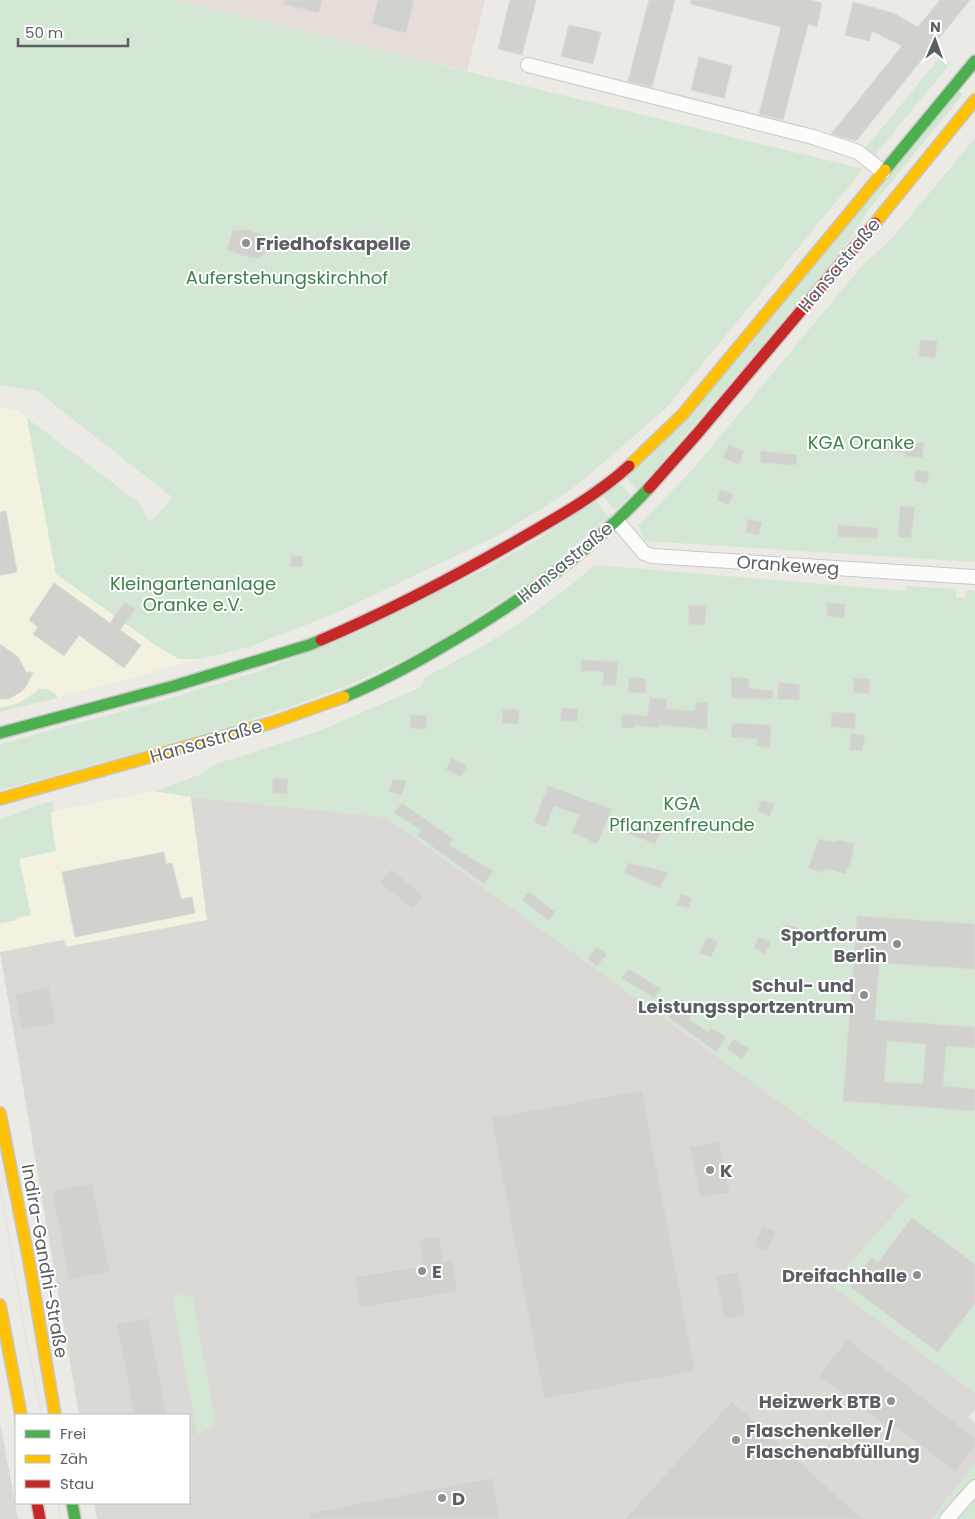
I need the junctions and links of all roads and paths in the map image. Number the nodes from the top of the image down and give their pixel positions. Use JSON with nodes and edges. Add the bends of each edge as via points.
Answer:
{"nodes":[{"id":1,"x":975,"y":61,"type":"edge"},
{"id":2,"x":528,"y":65,"type":"dead end"},
{"id":3,"x":975,"y":100,"type":"edge"},
{"id":4,"x":883,"y":172,"type":"junction"},
{"id":5,"x":617,"y":521,"type":"junction"},
{"id":6,"x":975,"y":577,"type":"edge"},
{"id":7,"x":0,"y":732,"type":"edge"},
{"id":8,"x":0,"y":799,"type":"edge"},
{"id":9,"x":0,"y":1113,"type":"edge"},
{"id":10,"x":0,"y":1305,"type":"edge"},
{"id":11,"x":21,"y":1414,"type":"edge"},
{"id":12,"x":55,"y":1414,"type":"edge"},
{"id":13,"x":975,"y":1487,"type":"edge"},
{"id":14,"x":37,"y":1504,"type":"edge"},
{"id":15,"x":72,"y":1504,"type":"edge"},
{"id":16,"x":40,"y":1519,"type":"edge"},
{"id":17,"x":75,"y":1519,"type":"edge"},
{"id":18,"x":947,"y":1519,"type":"edge"}],
"edges":[{"from":1,"to":4,"type":"main road","name":"Hansastraße"},
{"from":2,"to":4,"type":"street","via":[[812,137],[858,152]]},
{"from":3,"to":5,"type":"main road","name":"Hansastraße","via":[[782,334],[674,461]]},
{"from":4,"to":7,"type":"main road","name":"Hansastraße","via":[[683,414],[619,475],[571,509],[460,573],[364,622],[310,645],[174,686]]},
{"from":5,"to":6,"type":"street","name":"Orankeweg","via":[[644,553],[652,556]]},
{"from":5,"to":8,"type":"main road","name":"Hansastraße","via":[[504,610],[444,647],[366,688],[299,714]]},
{"from":9,"to":12,"type":"main road","name":"Indira-Gandhi-Straße"},
{"from":10,"to":11,"type":"main road"},
{"from":13,"to":18,"type":"street"},
{"from":14,"to":16,"type":"main road"},
{"from":15,"to":17,"type":"main road"}]}
